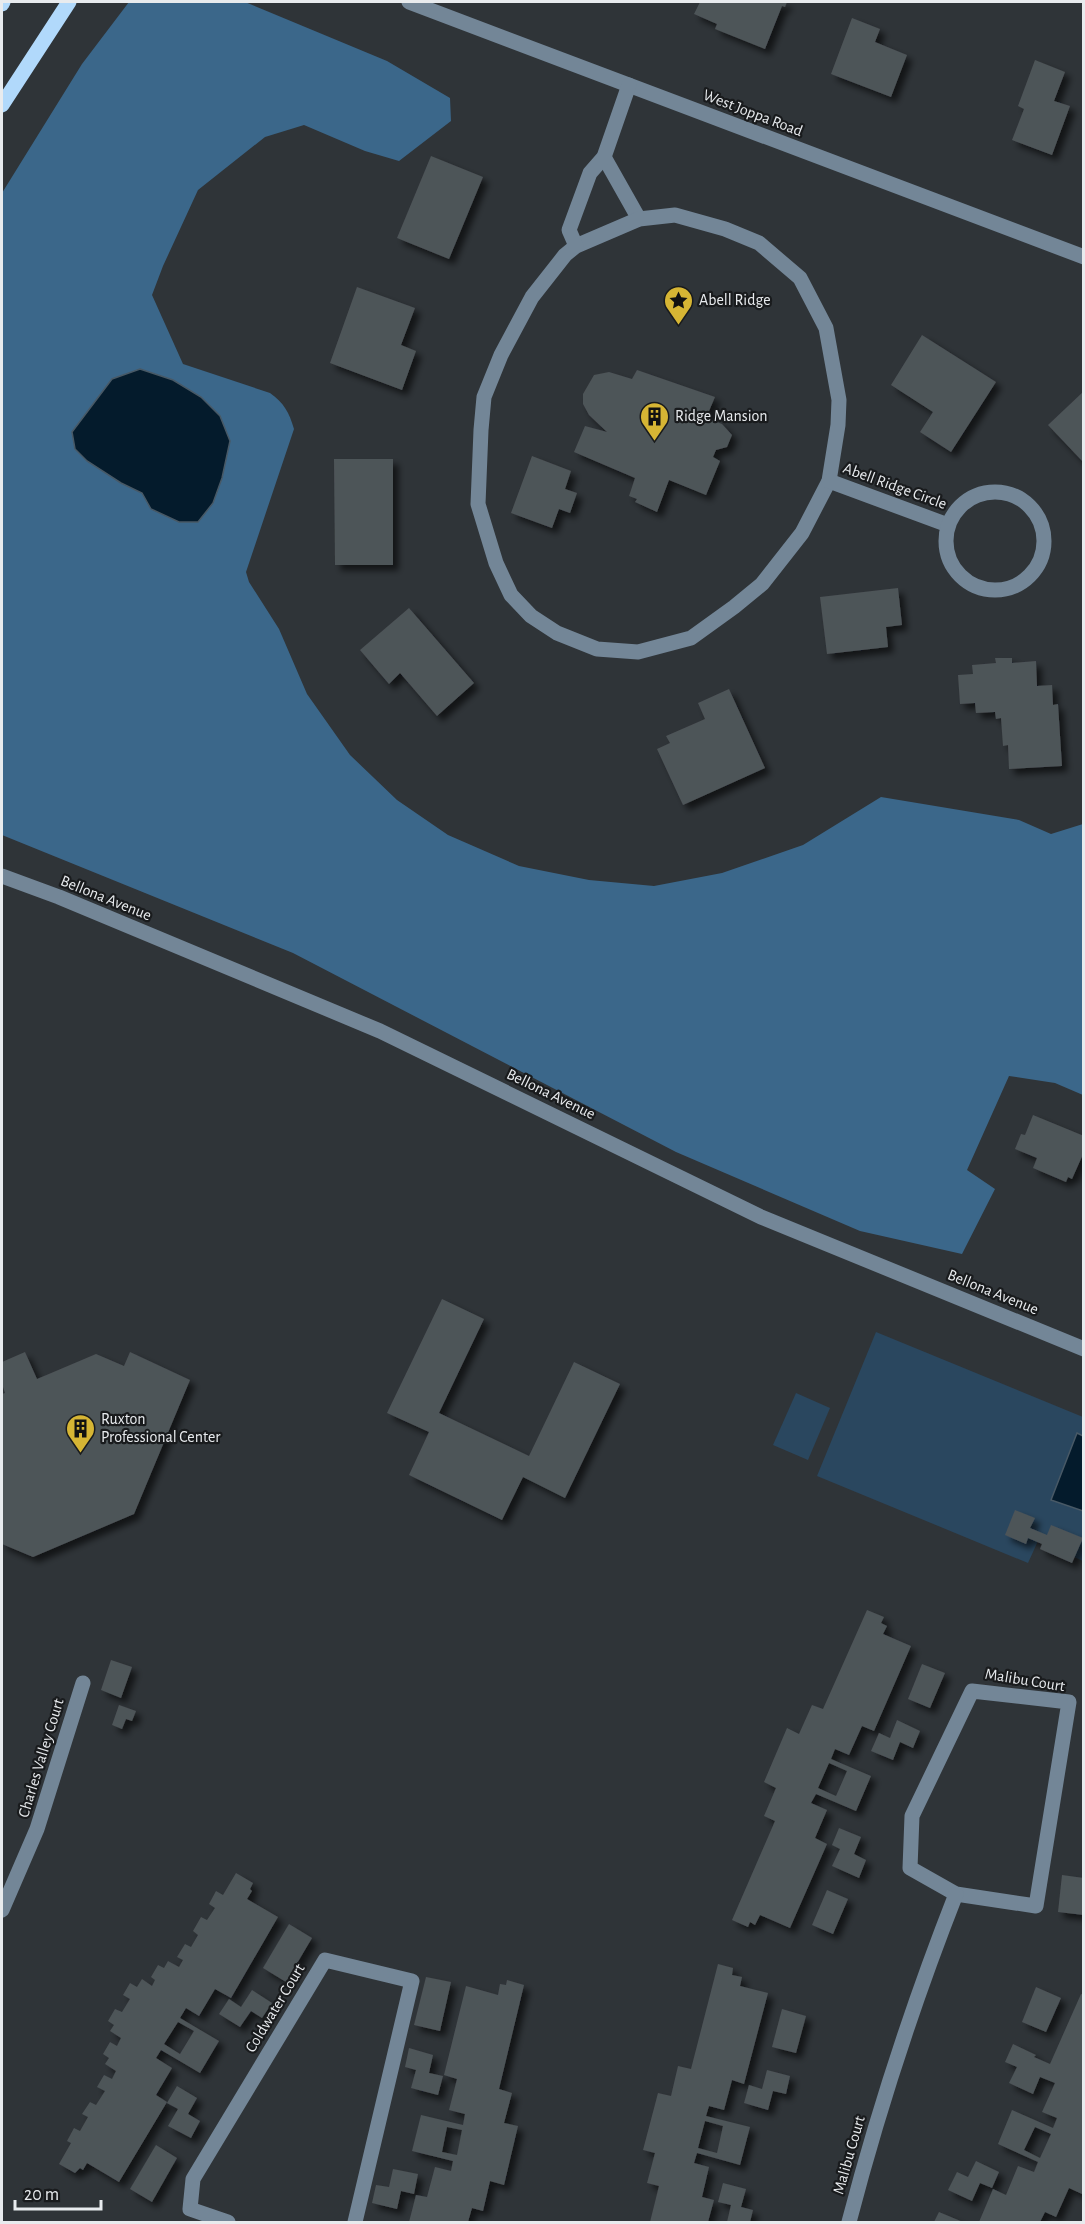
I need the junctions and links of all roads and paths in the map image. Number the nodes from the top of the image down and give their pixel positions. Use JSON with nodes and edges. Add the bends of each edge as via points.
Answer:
{"nodes":[{"id":1,"x":69,"y":2,"type":"edge"},
{"id":2,"x":409,"y":2,"type":"edge"},
{"id":3,"x":629,"y":86,"type":"junction"},
{"id":4,"x":2,"y":105,"type":"edge"},
{"id":5,"x":604,"y":157,"type":"junction"},
{"id":6,"x":639,"y":219,"type":"junction"},
{"id":7,"x":576,"y":246,"type":"junction"},
{"id":8,"x":1083,"y":257,"type":"edge"},
{"id":9,"x":829,"y":481,"type":"junction"},
{"id":10,"x":948,"y":525,"type":"junction"},
{"id":11,"x":2,"y":876,"type":"edge"},
{"id":12,"x":1083,"y":1349,"type":"edge"},
{"id":13,"x":83,"y":1683,"type":"dead end"},
{"id":14,"x":956,"y":1894,"type":"junction"},
{"id":15,"x":2,"y":1910,"type":"edge"},
{"id":16,"x":228,"y":2223,"type":"edge"},
{"id":17,"x":355,"y":2223,"type":"edge"},
{"id":18,"x":849,"y":2223,"type":"edge"}],
"edges":[{"from":1,"to":4,"type":"main road"},
{"from":2,"to":3,"type":"street","name":"West Joppa Road"},
{"from":3,"to":5,"type":"street"},
{"from":3,"to":8,"type":"street","name":"West Joppa Road"},
{"from":5,"to":6,"type":"street"},
{"from":5,"to":7,"type":"street","via":[[590,173],[569,230]]},
{"from":6,"to":7,"type":"street","name":"Abell Ridge Circle"},
{"from":6,"to":9,"type":"street","name":"Abell Ridge Circle","via":[[675,215],[725,229],[759,243],[800,278],[826,328],[839,400]]},
{"from":7,"to":9,"type":"street","name":"Abell Ridge Circle","via":[[532,297],[484,397],[478,504],[496,563],[511,595],[531,616],[557,633],[597,649],[638,652],[691,638],[762,584],[802,533]]},
{"from":9,"to":10,"type":"street","name":"Abell Ridge Circle"},
{"from":10,"to":10,"type":"street","name":"Abell Ridge Circle","via":[[948,556],[956,571],[982,588],[1014,587],[1038,566],[1044,550],[1039,518],[1016,496],[1000,492],[968,499]]},
{"from":11,"to":12,"type":"street","name":"Bellona Avenue","via":[[380,1031],[761,1217]]},
{"from":13,"to":15,"type":"street","name":"Charles Valley Court","via":[[38,1829]]},
{"from":14,"to":14,"type":"street","name":"Malibu Court","via":[[910,1869],[912,1816],[972,1691],[1069,1702],[1036,1906]]},
{"from":14,"to":18,"type":"street","name":"Malibu Court","via":[[901,2045]]},
{"from":16,"to":17,"type":"street","name":"Coldwater Court","via":[[190,2209],[193,2179],[325,1960],[412,1981]]}]}
